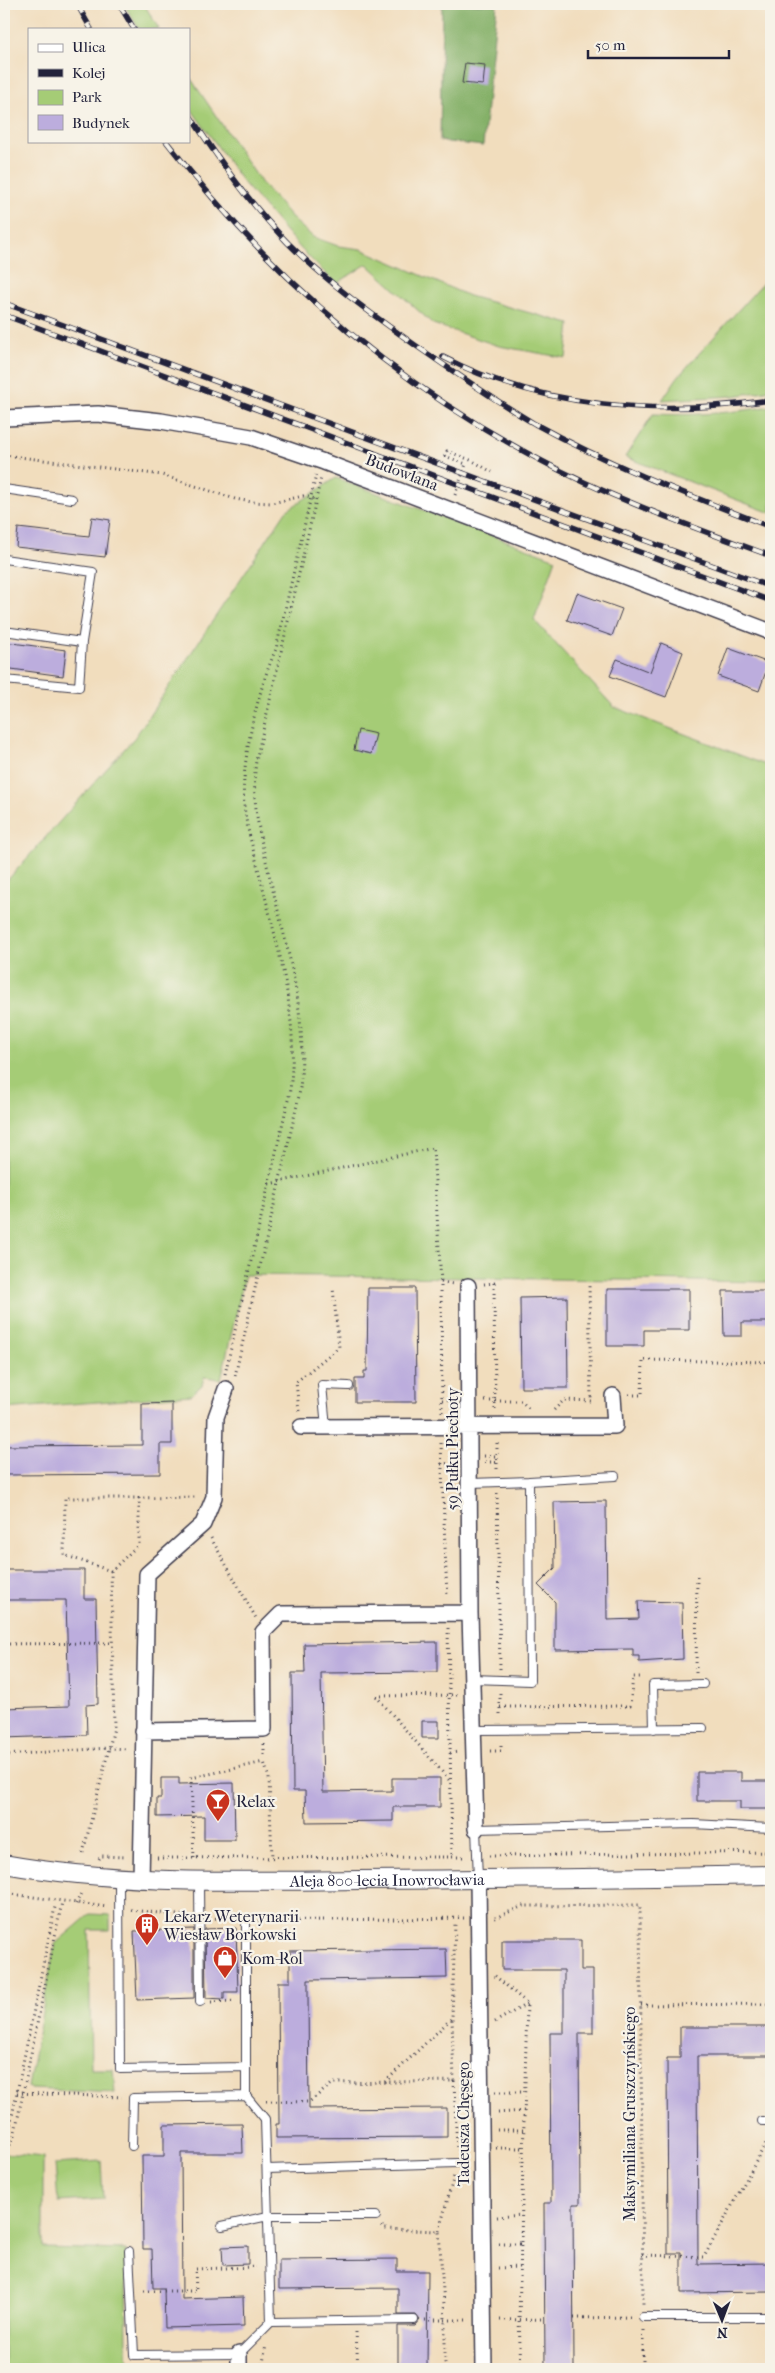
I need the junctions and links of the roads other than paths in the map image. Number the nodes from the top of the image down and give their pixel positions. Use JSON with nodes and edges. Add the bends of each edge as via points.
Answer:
{"nodes":[{"id":1,"x":4,"y":418,"type":"edge"},
{"id":2,"x":4,"y":489,"type":"edge"},
{"id":3,"x":72,"y":499,"type":"dead end"},
{"id":4,"x":4,"y":559,"type":"edge"},
{"id":5,"x":4,"y":632,"type":"edge"},
{"id":6,"x":771,"y":632,"type":"edge"},
{"id":7,"x":82,"y":642,"type":"junction"},
{"id":8,"x":4,"y":680,"type":"edge"},
{"id":9,"x":468,"y":1286,"type":"dead end"},
{"id":10,"x":349,"y":1386,"type":"dead end"},
{"id":11,"x":226,"y":1388,"type":"road end"},
{"id":12,"x":613,"y":1396,"type":"road end"},
{"id":13,"x":301,"y":1427,"type":"road end"},
{"id":14,"x":326,"y":1427,"type":"junction"},
{"id":15,"x":469,"y":1428,"type":"junction"},
{"id":16,"x":615,"y":1476,"type":"dead end"},
{"id":17,"x":529,"y":1481,"type":"junction"},
{"id":18,"x":470,"y":1483,"type":"junction"},
{"id":19,"x":470,"y":1612,"type":"junction"},
{"id":20,"x":472,"y":1679,"type":"junction"},
{"id":21,"x":703,"y":1684,"type":"dead end"},
{"id":22,"x":703,"y":1728,"type":"dead end"},
{"id":23,"x":654,"y":1729,"type":"junction"},
{"id":24,"x":473,"y":1730,"type":"junction"},
{"id":25,"x":143,"y":1731,"type":"junction"},
{"id":26,"x":771,"y":1828,"type":"edge"},
{"id":27,"x":476,"y":1829,"type":"junction"},
{"id":28,"x":4,"y":1864,"type":"edge"},
{"id":29,"x":771,"y":1875,"type":"edge"},
{"id":30,"x":478,"y":1878,"type":"junction"},
{"id":31,"x":119,"y":1879,"type":"junction"},
{"id":32,"x":141,"y":1880,"type":"junction"},
{"id":33,"x":199,"y":1881,"type":"junction"},
{"id":34,"x":246,"y":1920,"type":"road end"},
{"id":35,"x":200,"y":2002,"type":"road end"},
{"id":36,"x":246,"y":2067,"type":"junction"},
{"id":37,"x":248,"y":2099,"type":"junction"},
{"id":38,"x":762,"y":2121,"type":"dead end"},
{"id":39,"x":771,"y":2121,"type":"edge"},
{"id":40,"x":132,"y":2146,"type":"dead end"},
{"id":41,"x":457,"y":2163,"type":"dead end"},
{"id":42,"x":267,"y":2169,"type":"junction"},
{"id":43,"x":268,"y":2216,"type":"junction"},
{"id":44,"x":376,"y":2216,"type":"road end"},
{"id":45,"x":222,"y":2226,"type":"dead end"},
{"id":46,"x":129,"y":2251,"type":"dead end"},
{"id":47,"x":643,"y":2317,"type":"road end"},
{"id":48,"x":771,"y":2317,"type":"edge"},
{"id":49,"x":414,"y":2320,"type":"road end"},
{"id":50,"x":270,"y":2322,"type":"junction"},
{"id":51,"x":239,"y":2362,"type":"edge"},
{"id":52,"x":484,"y":2369,"type":"edge"}],
"edges":[{"from":1,"to":6,"type":"street","name":"Budowlana","via":[[98,414],[252,437]]},
{"from":2,"to":3,"type":"lane"},
{"from":4,"to":7,"type":"lane","via":[[93,572]]},
{"from":5,"to":7,"type":"lane"},
{"from":7,"to":8,"type":"lane","via":[[79,687]]},
{"from":9,"to":15,"type":"street","name":"59 Pułku Piechoty"},
{"from":10,"to":14,"type":"lane","via":[[322,1385]]},
{"from":11,"to":25,"type":"street","via":[[216,1417],[214,1497],[203,1524],[147,1574]]},
{"from":12,"to":15,"type":"street","via":[[615,1426]]},
{"from":13,"to":14,"type":"street"},
{"from":14,"to":15,"type":"street"},
{"from":15,"to":18,"type":"street","name":"59 Pułku Piechoty"},
{"from":16,"to":17,"type":"lane"},
{"from":17,"to":18,"type":"lane"},
{"from":17,"to":20,"type":"lane","via":[[530,1681]]},
{"from":18,"to":19,"type":"street","name":"59 Pułku Piechoty"},
{"from":19,"to":20,"type":"street","name":"59 Pułku Piechoty"},
{"from":19,"to":25,"type":"street","via":[[281,1614],[264,1632],[264,1729]]},
{"from":20,"to":24,"type":"street","name":"59 Pułku Piechoty"},
{"from":21,"to":23,"type":"lane","via":[[653,1685]]},
{"from":22,"to":23,"type":"lane"},
{"from":23,"to":24,"type":"lane"},
{"from":24,"to":27,"type":"street","name":"59 Pułku Piechoty"},
{"from":25,"to":32,"type":"street"},
{"from":26,"to":27,"type":"lane","via":[[693,1824]]},
{"from":27,"to":30,"type":"lane"},
{"from":28,"to":31,"type":"street","name":"Aleja 800-lecia Inowrocławia"},
{"from":29,"to":30,"type":"street","name":"Aleja 800-lecia Inowrocławia"},
{"from":30,"to":33,"type":"street","name":"Aleja 800-lecia Inowrocławia"},
{"from":30,"to":52,"type":"street","name":"Tadeusza Chęsego"},
{"from":31,"to":32,"type":"street","name":"Aleja 800-lecia Inowrocławia"},
{"from":31,"to":36,"type":"lane","via":[[120,2069]]},
{"from":32,"to":33,"type":"street","name":"Aleja 800-lecia Inowrocławia"},
{"from":33,"to":35,"type":"lane"},
{"from":34,"to":36,"type":"lane"},
{"from":36,"to":37,"type":"lane"},
{"from":37,"to":40,"type":"lane","via":[[133,2098]]},
{"from":37,"to":42,"type":"lane","via":[[266,2119]]},
{"from":38,"to":39,"type":"lane"},
{"from":41,"to":42,"type":"lane"},
{"from":42,"to":43,"type":"lane"},
{"from":43,"to":44,"type":"lane"},
{"from":43,"to":45,"type":"lane"},
{"from":43,"to":50,"type":"lane"},
{"from":46,"to":51,"type":"lane","via":[[134,2355]]},
{"from":47,"to":48,"type":"lane"},
{"from":49,"to":50,"type":"lane"},
{"from":50,"to":51,"type":"lane"}]}
